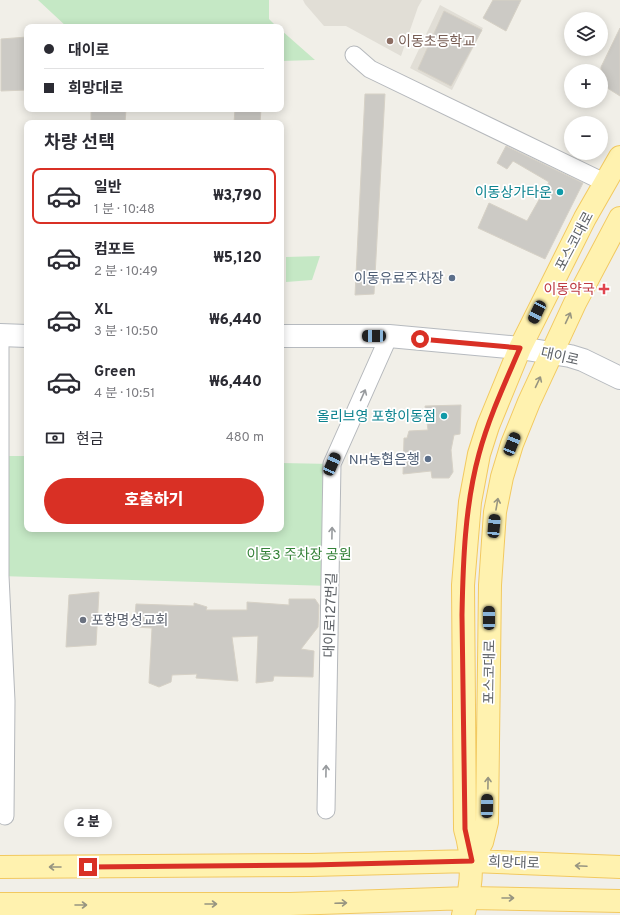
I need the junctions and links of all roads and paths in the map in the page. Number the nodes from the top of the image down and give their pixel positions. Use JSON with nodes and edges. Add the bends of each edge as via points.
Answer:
{"nodes":[{"id":1,"x":354,"y":55,"type":"dead end"},
{"id":2,"x":620,"y":157,"type":"edge"},
{"id":3,"x":606,"y":183,"type":"junction"},
{"id":4,"x":620,"y":218,"type":"edge"},
{"id":5,"x":0,"y":335,"type":"edge"},
{"id":6,"x":24,"y":336,"type":"edge"},
{"id":7,"x":284,"y":336,"type":"edge"},
{"id":8,"x":389,"y":336,"type":"junction"},
{"id":9,"x":520,"y":348,"type":"junction"},
{"id":10,"x":552,"y":353,"type":"junction"},
{"id":11,"x":620,"y":378,"type":"edge"},
{"id":12,"x":0,"y":576,"type":"edge"},
{"id":13,"x":326,"y":810,"type":"dead end"},
{"id":14,"x":5,"y":816,"type":"dead end"},
{"id":15,"x":472,"y":861,"type":"junction"},
{"id":16,"x":0,"y":867,"type":"edge"},
{"id":17,"x":620,"y":868,"type":"edge"},
{"id":18,"x":620,"y":900,"type":"edge"},
{"id":19,"x":0,"y":904,"type":"edge"},
{"id":20,"x":466,"y":906,"type":"edge"}],
"edges":[{"from":1,"to":3,"type":"street","via":[[370,69]]},
{"from":2,"to":3,"type":"main road","name":"포스코대로"},
{"from":3,"to":9,"type":"main road","name":"포스코대로","via":[[582,224]]},
{"from":10,"to":4,"type":"main road","name":"포스코대로","one_way":true},
{"from":5,"to":6,"type":"street"},
{"from":5,"to":12,"type":"street"},
{"from":7,"to":8,"type":"street","name":"대이로"},
{"from":8,"to":9,"type":"street","name":"대이로"},
{"from":13,"to":8,"type":"street","name":"대이로127번길","one_way":true,"via":[[332,464]]},
{"from":9,"to":10,"type":"street","name":"대이로"},
{"from":9,"to":15,"type":"main road","name":"포스코대로","via":[[479,454],[466,534],[462,585],[465,829]]},
{"from":10,"to":11,"type":"street","name":"대이로","via":[[579,359]]},
{"from":15,"to":10,"type":"main road","name":"포스코대로","one_way":true,"via":[[482,842],[487,822],[490,585],[496,512],[502,477],[512,444]]},
{"from":12,"to":14,"type":"street","via":[[6,701]]},
{"from":15,"to":16,"type":"main road","name":"희망대로","one_way":true},
{"from":17,"to":15,"type":"main road","name":"희망대로","one_way":true},
{"from":15,"to":20,"type":"main road","name":"포스코대로"},
{"from":20,"to":18,"type":"main road","one_way":true},
{"from":19,"to":20,"type":"main road","one_way":true}]}
